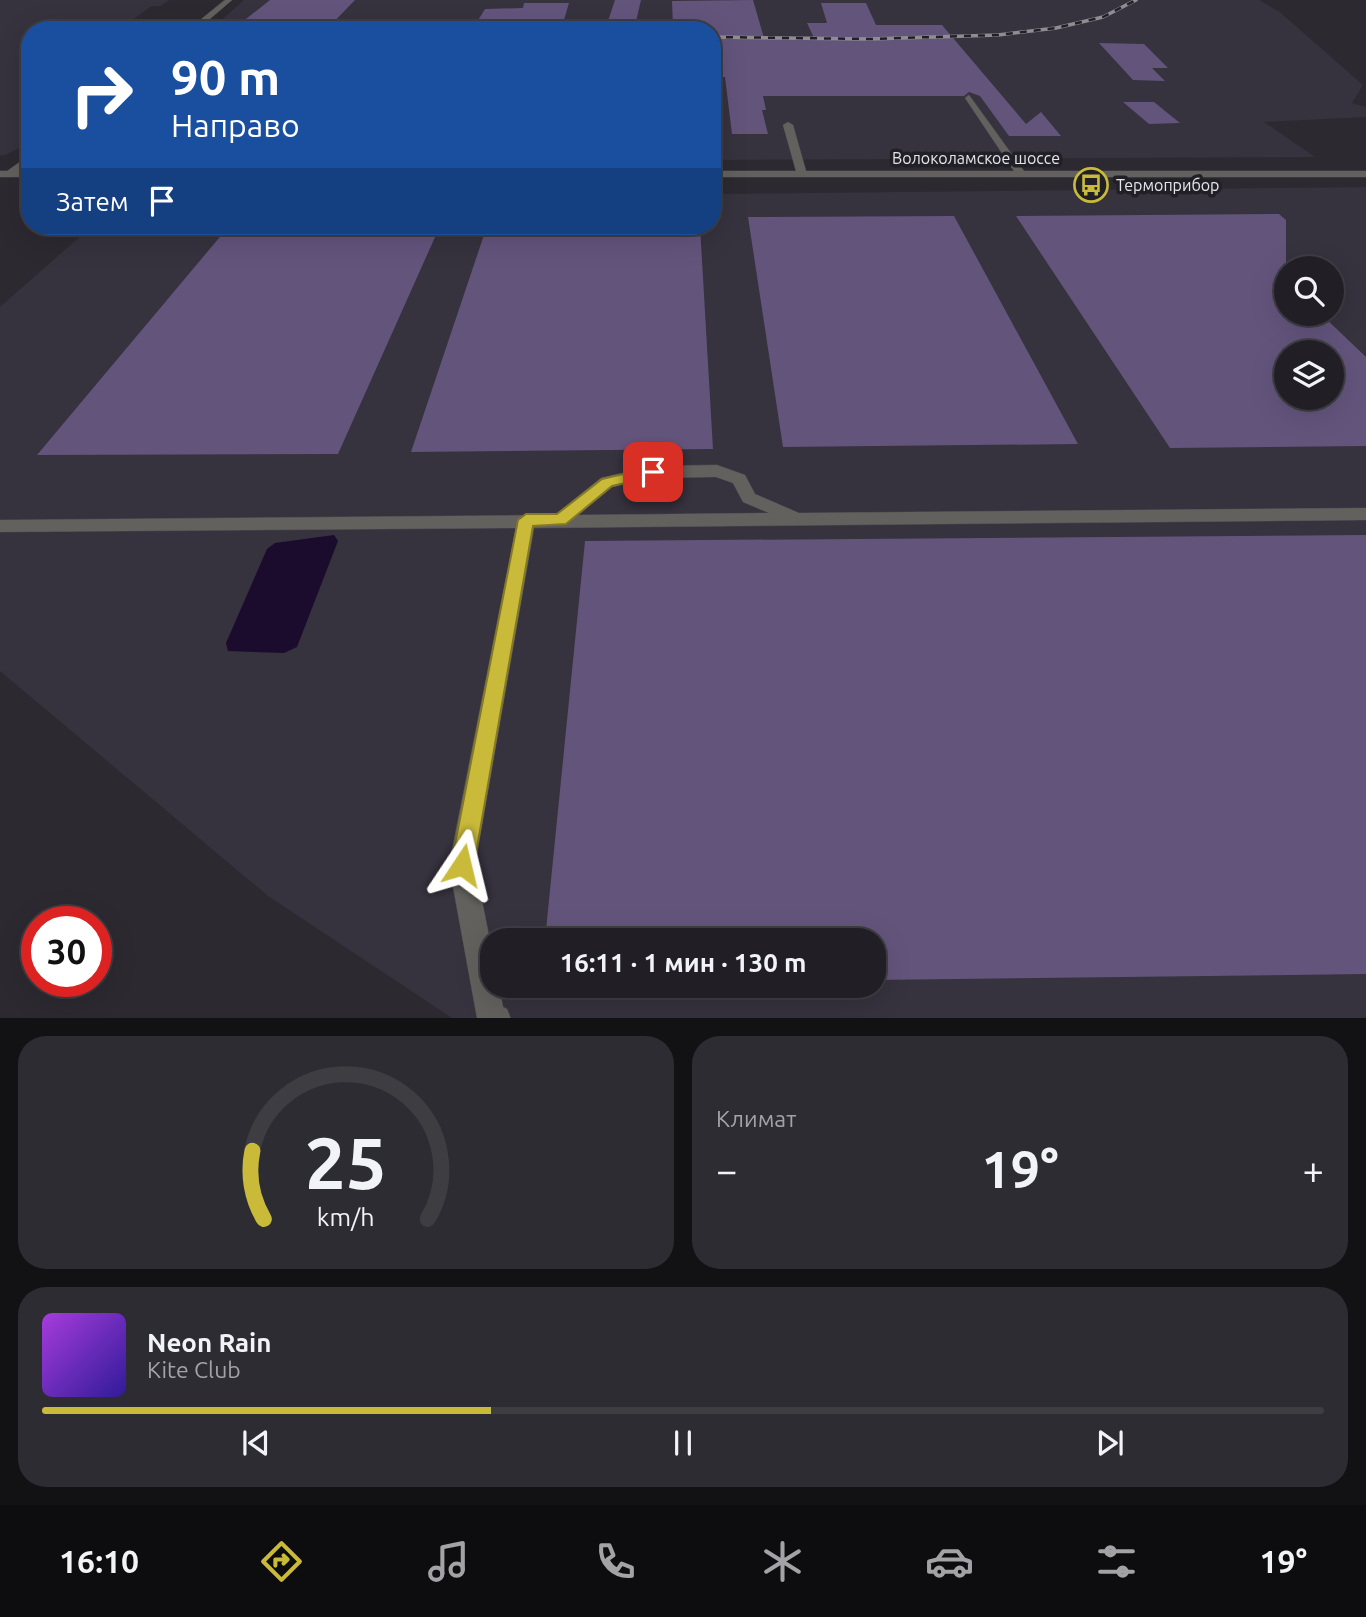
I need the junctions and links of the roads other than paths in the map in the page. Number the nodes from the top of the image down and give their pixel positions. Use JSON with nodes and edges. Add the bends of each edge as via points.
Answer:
{"nodes":[{"id":1,"x":229,"y":0,"type":"edge"},
{"id":2,"x":202,"y":21,"type":"edge"},
{"id":3,"x":969,"y":98,"type":"dead end"},
{"id":4,"x":788,"y":125,"type":"dead end"},
{"id":5,"x":21,"y":164,"type":"edge"},
{"id":6,"x":5,"y":174,"type":"edge"},
{"id":7,"x":721,"y":174,"type":"edge"},
{"id":8,"x":802,"y":174,"type":"junction"},
{"id":9,"x":1021,"y":174,"type":"junction"},
{"id":10,"x":1366,"y":174,"type":"edge"},
{"id":11,"x":1366,"y":514,"type":"edge"},
{"id":12,"x":802,"y":518,"type":"junction"},
{"id":13,"x":526,"y":520,"type":"junction"},
{"id":14,"x":560,"y":520,"type":"junction"},
{"id":15,"x":0,"y":526,"type":"edge"},
{"id":16,"x":497,"y":1018,"type":"edge"}],
"edges":[{"from":1,"to":2,"type":"street"},
{"from":3,"to":9,"type":"street"},
{"from":4,"to":8,"type":"street"},
{"from":5,"to":6,"type":"street"},
{"from":7,"to":8,"type":"street","name":"Волоколамское шоссе"},
{"from":8,"to":9,"type":"street","name":"Волоколамское шоссе"},
{"from":9,"to":10,"type":"street","name":"Волоколамское шоссе"},
{"from":11,"to":12,"type":"street"},
{"from":12,"to":14,"type":"street"},
{"from":12,"to":14,"type":"street","via":[[749,498],[739,479],[717,471],[653,472],[607,482]]},
{"from":13,"to":14,"type":"street"},
{"from":13,"to":15,"type":"street"},
{"from":13,"to":16,"type":"street","via":[[462,865],[491,1018]]}]}
